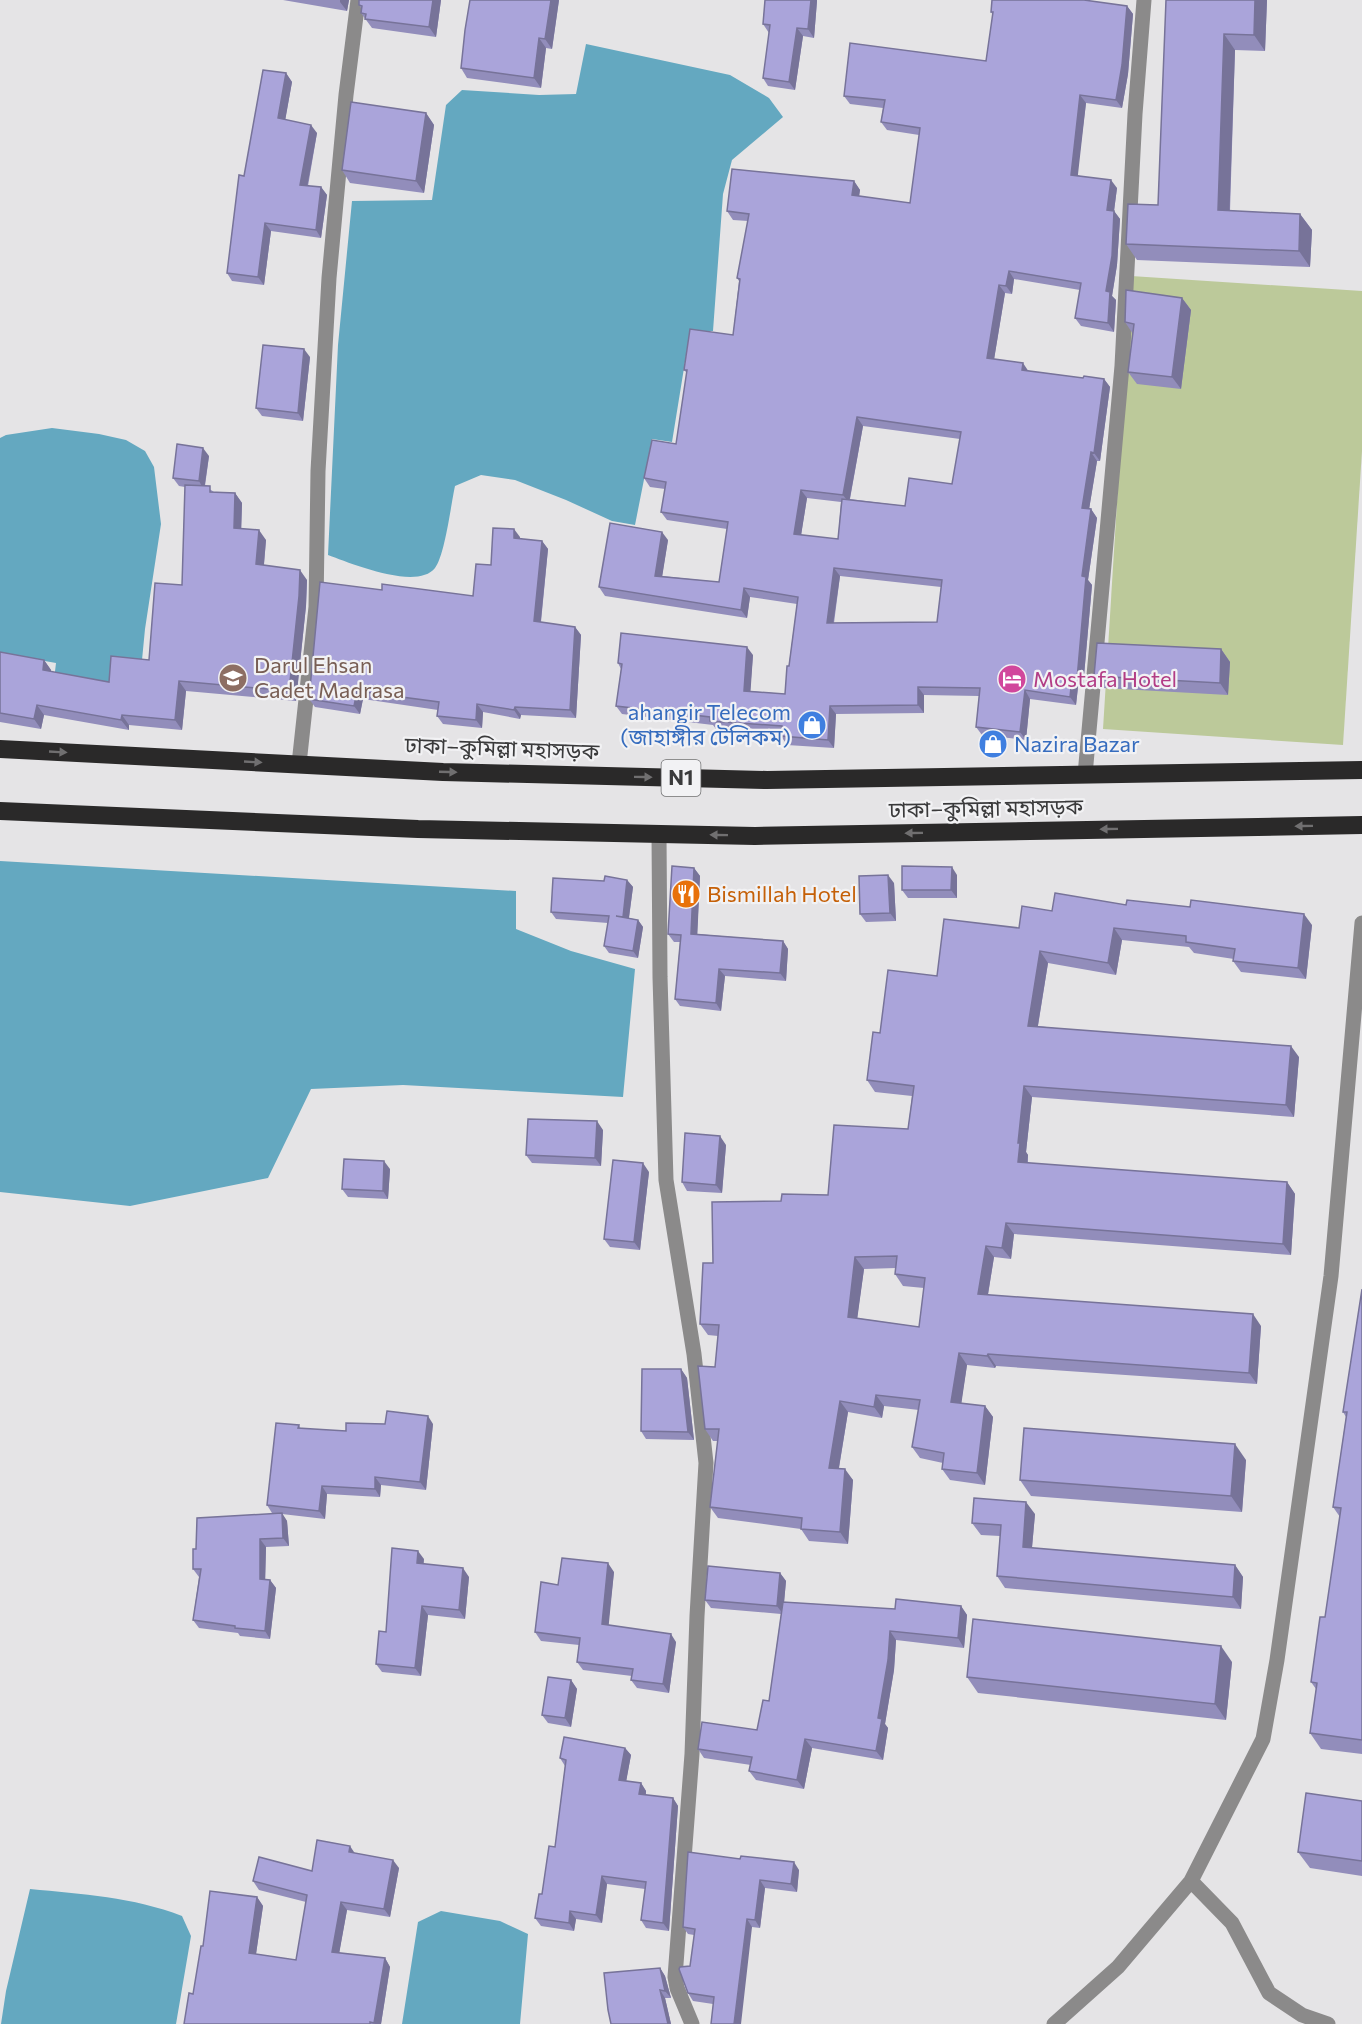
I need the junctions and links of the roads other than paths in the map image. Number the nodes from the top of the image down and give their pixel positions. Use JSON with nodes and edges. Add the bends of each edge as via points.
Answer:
{"nodes":[{"id":1,"x":358,"y":0,"type":"edge"},
{"id":2,"x":1144,"y":0,"type":"edge"},
{"id":3,"x":0,"y":749,"type":"edge"},
{"id":4,"x":299,"y":764,"type":"junction"},
{"id":5,"x":1362,"y":770,"type":"edge"},
{"id":6,"x":1085,"y":775,"type":"junction"},
{"id":7,"x":0,"y":811,"type":"edge"},
{"id":8,"x":1362,"y":825,"type":"edge"},
{"id":9,"x":659,"y":834,"type":"junction"},
{"id":10,"x":1362,"y":924,"type":"edge"},
{"id":11,"x":1191,"y":1881,"type":"junction"},
{"id":12,"x":692,"y":2024,"type":"edge"},
{"id":13,"x":1054,"y":2024,"type":"edge"},
{"id":14,"x":1328,"y":2024,"type":"edge"}],
"edges":[{"from":1,"to":4,"type":"street","via":[[329,278],[318,471],[316,607]]},
{"from":2,"to":6,"type":"street","via":[[1122,366]]},
{"from":3,"to":4,"type":"highway","name":"ঢাকা–কুমিল্লা মহাসড়ক","number":"N1","one_way":true},
{"from":4,"to":6,"type":"highway","name":"ঢাকা–কুমিল্লা মহাসড়ক","number":"N1","one_way":true,"via":[[443,772],[767,780]]},
{"from":5,"to":6,"type":"highway","name":"ঢাকা–কুমিল্লা মহাসড়ক","number":"N1"},
{"from":7,"to":9,"type":"highway","name":"ঢাকা–কুমিল্লা মহাসড়ক","via":[[418,829]]},
{"from":8,"to":9,"type":"highway","name":"ঢাকা–কুমিল্লা মহাসড়ক","one_way":true,"via":[[755,836]]},
{"from":9,"to":12,"type":"street","via":[[666,1180],[694,1354],[706,1463],[692,1754],[675,1977]]},
{"from":10,"to":11,"type":"street","via":[[1331,1276],[1263,1739]]},
{"from":11,"to":13,"type":"street","via":[[1118,1967]]},
{"from":11,"to":14,"type":"street","via":[[1232,1923],[1269,1993],[1302,2015]]}]}
